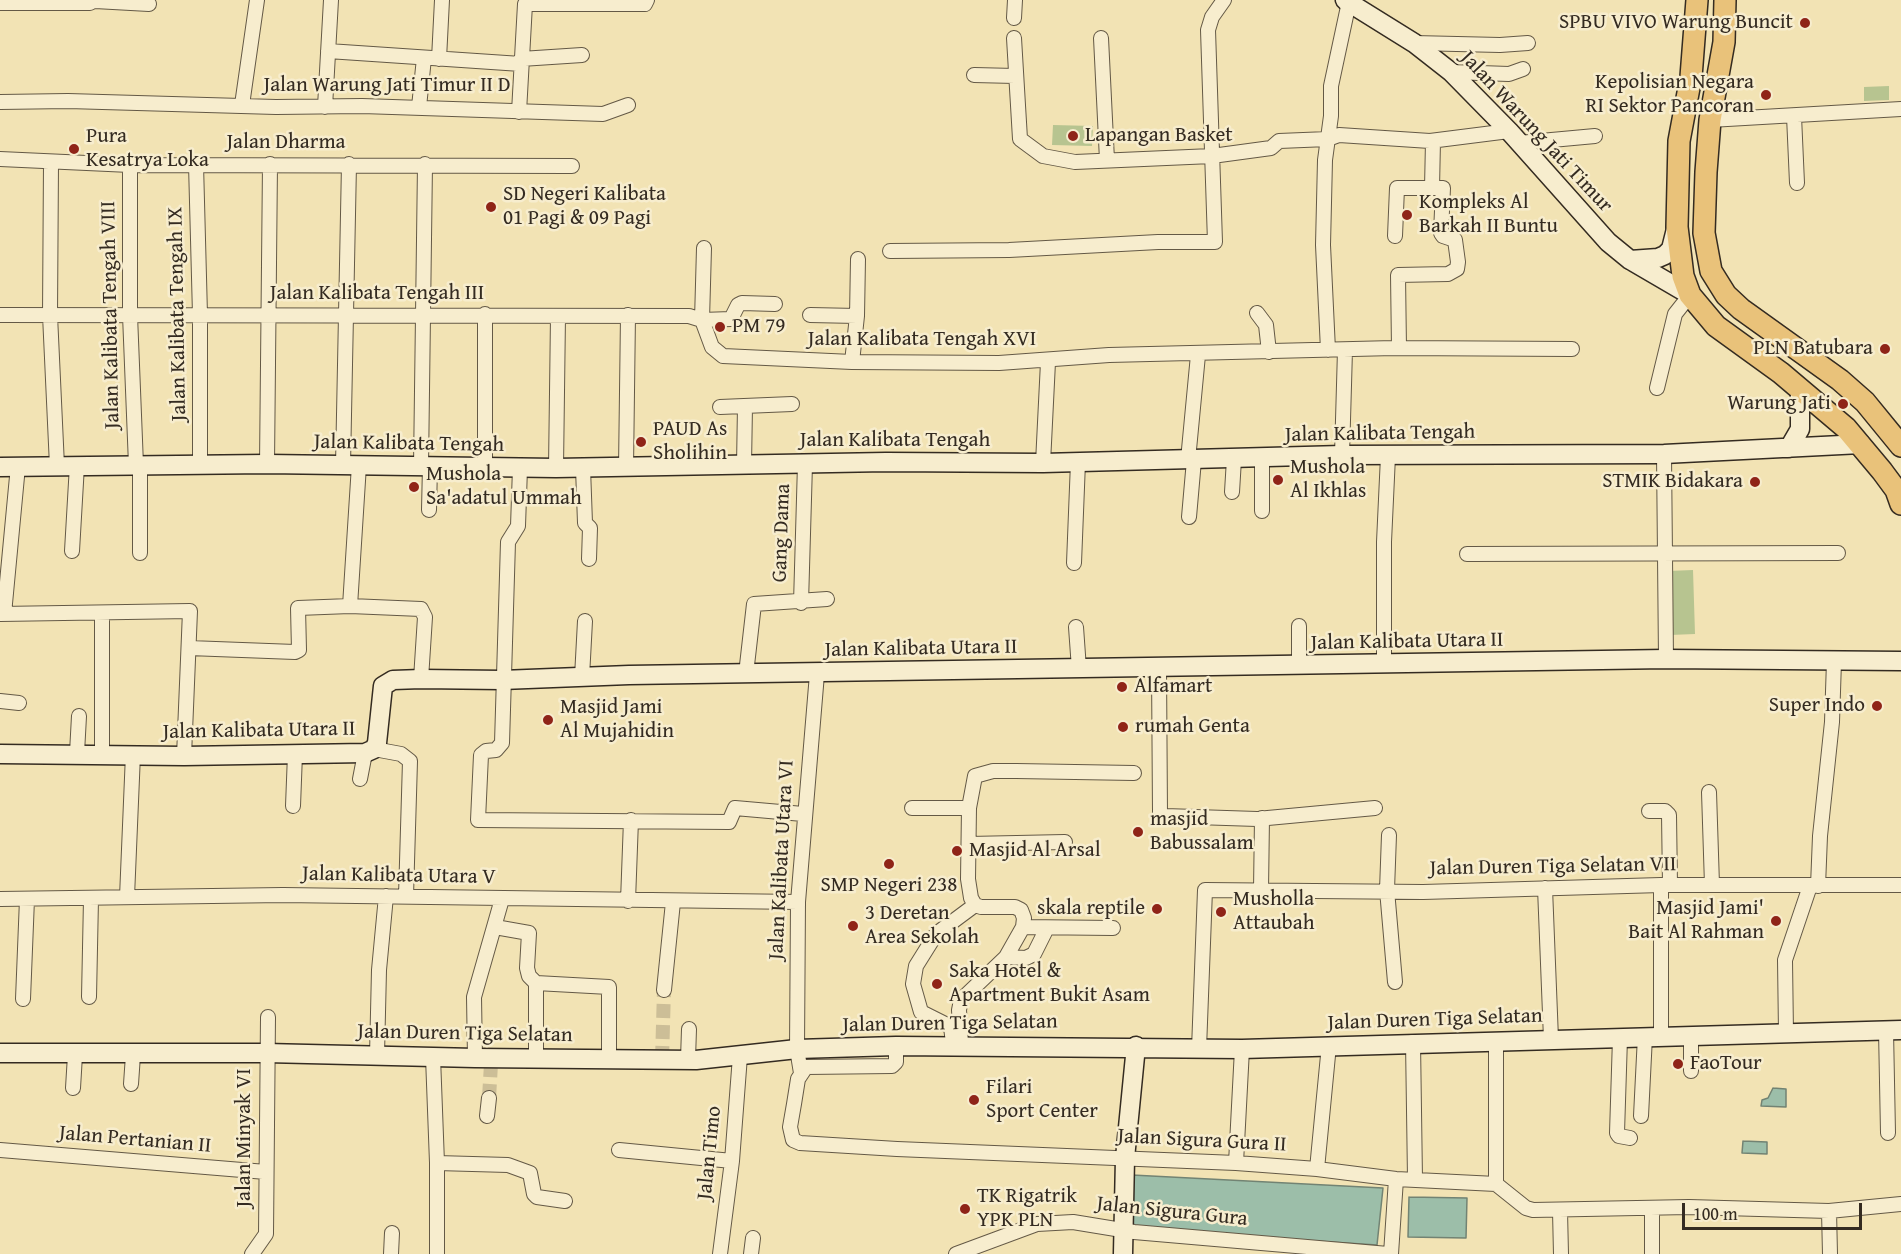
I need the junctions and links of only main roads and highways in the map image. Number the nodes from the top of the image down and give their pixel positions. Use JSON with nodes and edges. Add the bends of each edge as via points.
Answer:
{"nodes":[{"id":1,"x":1697,"y":0,"type":"edge"},
{"id":2,"x":1725,"y":0,"type":"edge"},
{"id":3,"x":1901,"y":446,"type":"edge"},
{"id":4,"x":1901,"y":504,"type":"edge"}],
"edges":[{"from":1,"to":4,"type":"main road","via":[[1691,77],[1679,141],[1677,227],[1683,276],[1690,295],[1716,326],[1800,388],[1861,444],[1896,490]]},
{"from":2,"to":3,"type":"main road","via":[[1724,42],[1710,120],[1706,172],[1705,247],[1718,283],[1741,309],[1865,402]]}]}
